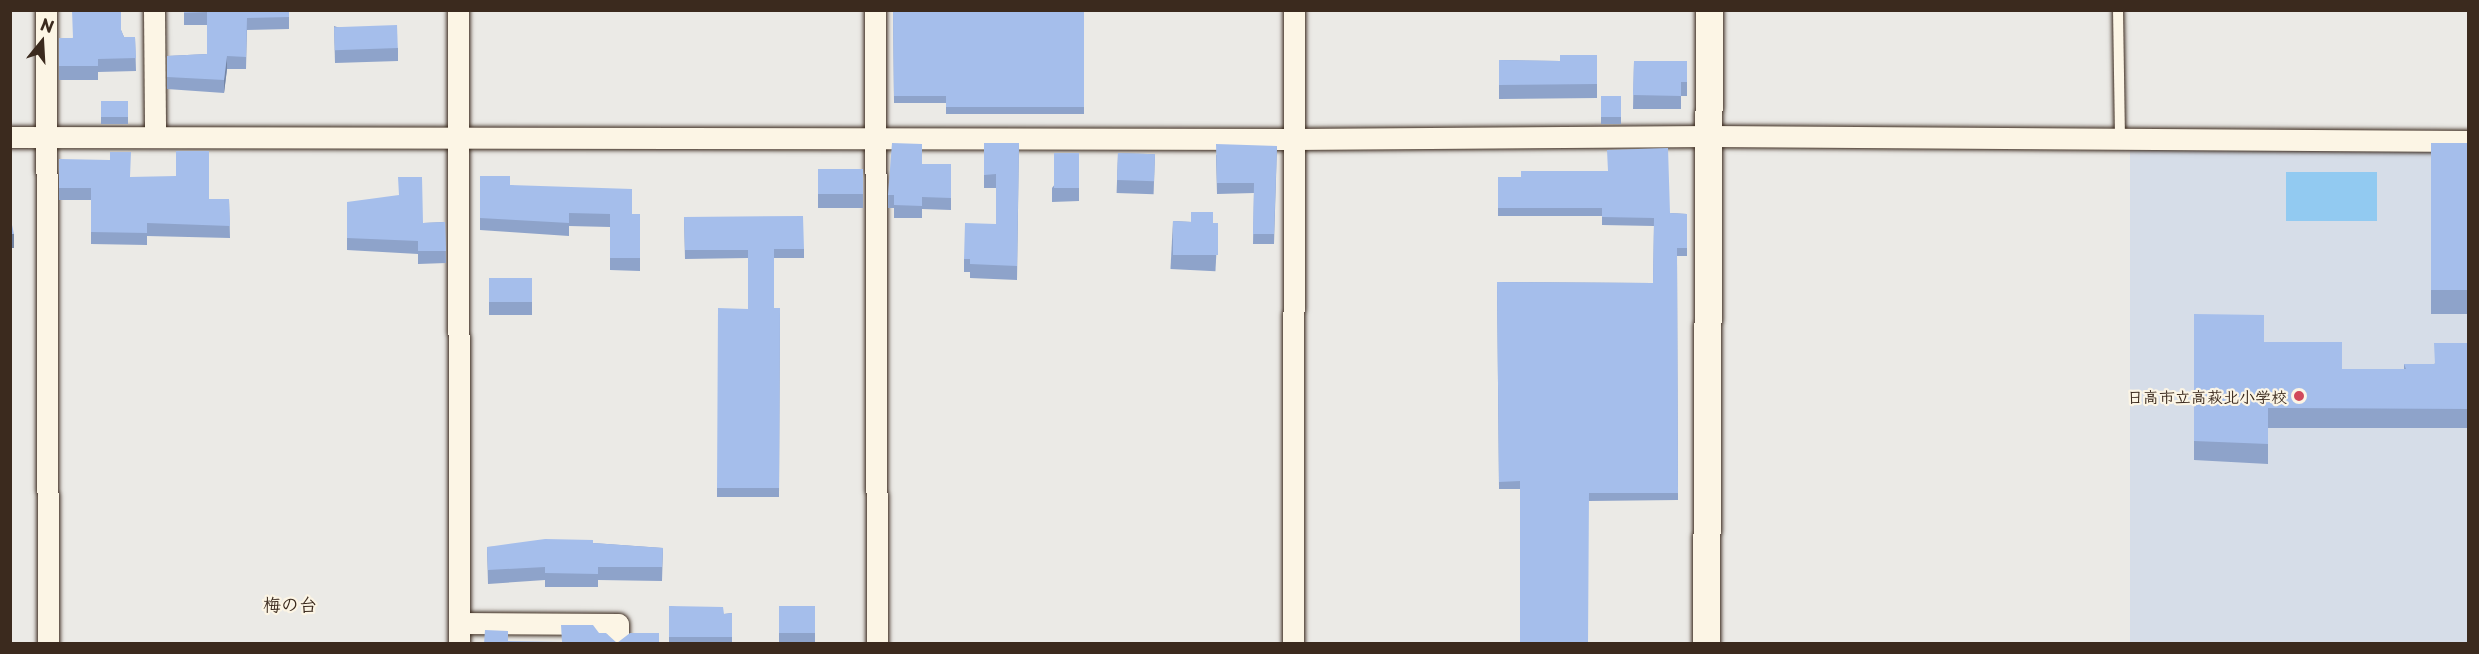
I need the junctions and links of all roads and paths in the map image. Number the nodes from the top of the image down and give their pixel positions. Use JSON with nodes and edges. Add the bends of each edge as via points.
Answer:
{"nodes":[{"id":1,"x":46,"y":10,"type":"edge"},
{"id":2,"x":154,"y":10,"type":"edge"},
{"id":3,"x":458,"y":10,"type":"edge"},
{"id":4,"x":874,"y":10,"type":"edge"},
{"id":5,"x":1294,"y":10,"type":"edge"},
{"id":6,"x":1709,"y":10,"type":"edge"},
{"id":7,"x":2118,"y":10,"type":"edge"},
{"id":8,"x":44,"y":136,"type":"junction"},
{"id":9,"x":155,"y":136,"type":"junction"},
{"id":10,"x":874,"y":136,"type":"junction"},
{"id":11,"x":1710,"y":136,"type":"junction"},
{"id":12,"x":10,"y":137,"type":"edge"},
{"id":13,"x":458,"y":138,"type":"junction"},
{"id":14,"x":1294,"y":139,"type":"junction"},
{"id":15,"x":2120,"y":139,"type":"junction"},
{"id":16,"x":2469,"y":141,"type":"edge"},
{"id":17,"x":459,"y":633,"type":"edge"},
{"id":18,"x":48,"y":644,"type":"edge"},
{"id":19,"x":618,"y":644,"type":"edge"},
{"id":20,"x":877,"y":644,"type":"edge"},
{"id":21,"x":1293,"y":644,"type":"edge"},
{"id":22,"x":1707,"y":644,"type":"edge"}],
"edges":[{"from":1,"to":8,"type":"street"},
{"from":2,"to":9,"type":"street"},
{"from":3,"to":13,"type":"street"},
{"from":4,"to":10,"type":"street"},
{"from":5,"to":14,"type":"street"},
{"from":6,"to":11,"type":"street"},
{"from":7,"to":15,"type":"lane"},
{"from":8,"to":9,"type":"street"},
{"from":8,"to":12,"type":"street"},
{"from":8,"to":18,"type":"street"},
{"from":9,"to":13,"type":"street"},
{"from":10,"to":13,"type":"street"},
{"from":10,"to":14,"type":"street"},
{"from":10,"to":20,"type":"street"},
{"from":11,"to":14,"type":"street"},
{"from":11,"to":15,"type":"street"},
{"from":11,"to":22,"type":"street"},
{"from":13,"to":17,"type":"street"},
{"from":14,"to":21,"type":"street"},
{"from":15,"to":16,"type":"street"},
{"from":17,"to":19,"type":"street","via":[[618,624]]}]}
